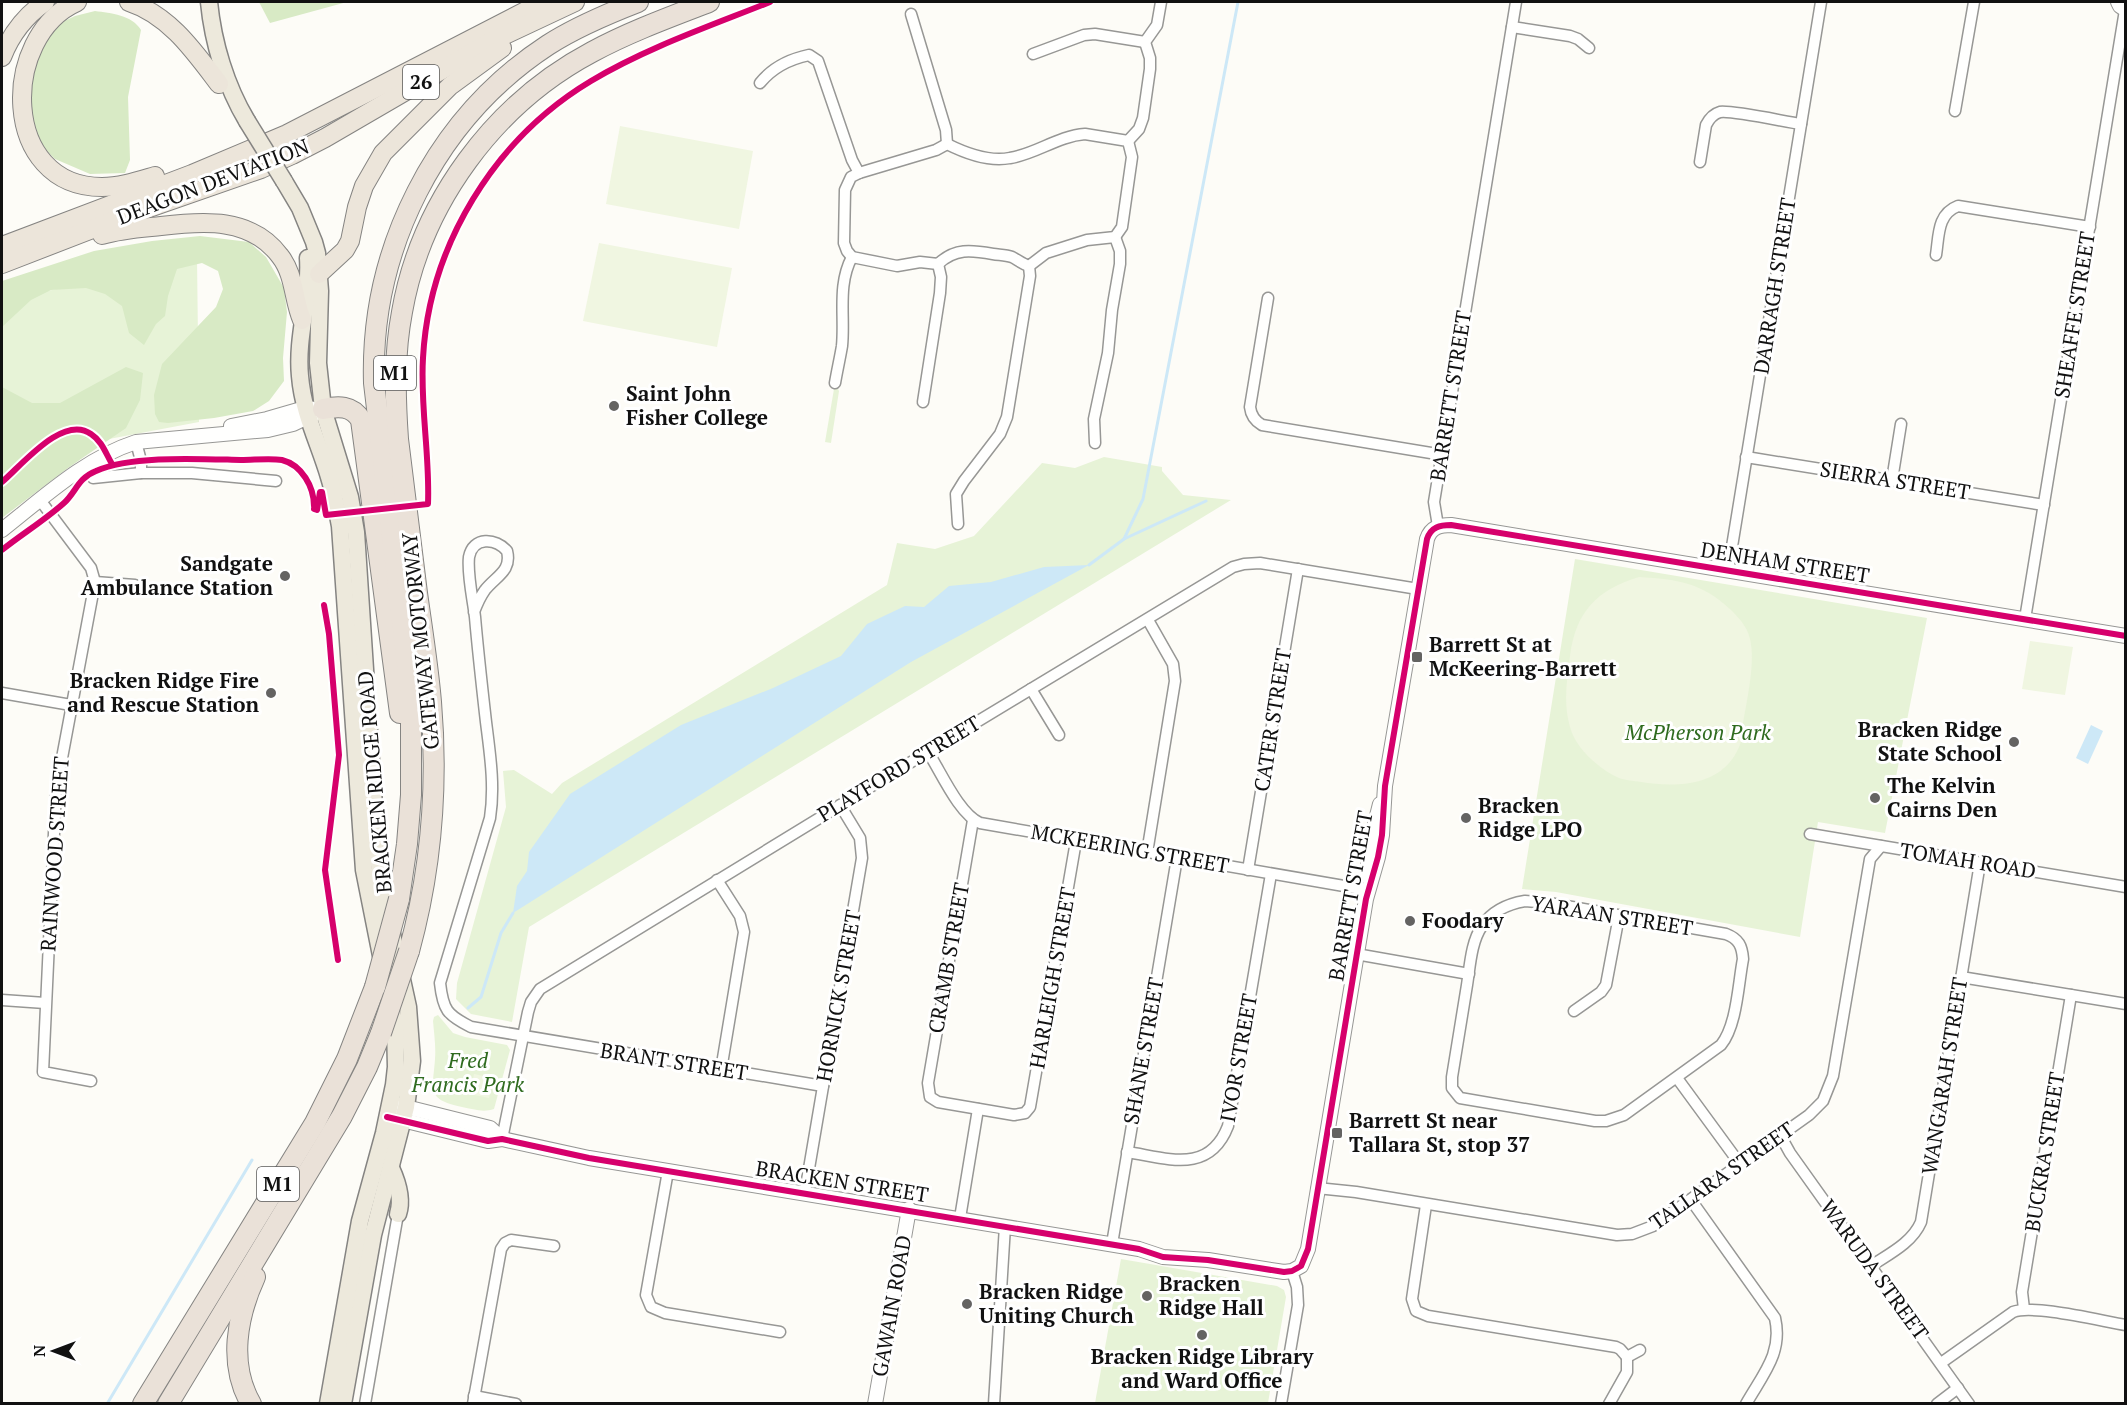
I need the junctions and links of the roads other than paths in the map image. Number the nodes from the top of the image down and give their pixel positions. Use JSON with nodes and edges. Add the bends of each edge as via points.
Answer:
{"nodes":[{"id":1,"x":45,"y":2,"type":"edge"},
{"id":2,"x":77,"y":2,"type":"edge"},
{"id":3,"x":129,"y":2,"type":"edge"},
{"id":4,"x":197,"y":2,"type":"edge"},
{"id":5,"x":209,"y":2,"type":"edge"},
{"id":6,"x":575,"y":2,"type":"edge"},
{"id":7,"x":638,"y":2,"type":"edge"},
{"id":8,"x":709,"y":2,"type":"edge"},
{"id":9,"x":1161,"y":2,"type":"edge"},
{"id":10,"x":1516,"y":2,"type":"edge"},
{"id":11,"x":1821,"y":2,"type":"edge"},
{"id":12,"x":1974,"y":2,"type":"edge"},
{"id":13,"x":2118,"y":2,"type":"edge"},
{"id":14,"x":547,"y":7,"type":"edge"},
{"id":15,"x":2125,"y":10,"type":"edge"},
{"id":16,"x":911,"y":14,"type":"dead end"},
{"id":17,"x":1512,"y":27,"type":"junction"},
{"id":18,"x":1145,"y":42,"type":"junction"},
{"id":19,"x":1589,"y":48,"type":"dead end"},
{"id":20,"x":1033,"y":54,"type":"dead end"},
{"id":21,"x":2,"y":57,"type":"edge"},
{"id":22,"x":760,"y":83,"type":"dead end"},
{"id":23,"x":219,"y":84,"type":"junction"},
{"id":24,"x":236,"y":103,"type":"junction"},
{"id":25,"x":1955,"y":111,"type":"dead end"},
{"id":26,"x":1801,"y":124,"type":"junction"},
{"id":27,"x":1128,"y":141,"type":"junction"},
{"id":28,"x":947,"y":144,"type":"junction"},
{"id":29,"x":236,"y":156,"type":"junction"},
{"id":30,"x":1700,"y":162,"type":"dead end"},
{"id":31,"x":859,"y":172,"type":"junction"},
{"id":32,"x":2090,"y":227,"type":"junction"},
{"id":33,"x":308,"y":230,"type":"junction"},
{"id":34,"x":1115,"y":237,"type":"junction"},
{"id":35,"x":49,"y":245,"type":"junction"},
{"id":36,"x":2,"y":246,"type":"edge"},
{"id":37,"x":1936,"y":255,"type":"dead end"},
{"id":38,"x":852,"y":257,"type":"junction"},
{"id":39,"x":2,"y":264,"type":"edge"},
{"id":40,"x":938,"y":264,"type":"junction"},
{"id":41,"x":1029,"y":266,"type":"junction"},
{"id":42,"x":319,"y":274,"type":"junction"},
{"id":43,"x":1268,"y":298,"type":"dead end"},
{"id":44,"x":302,"y":320,"type":"junction"},
{"id":45,"x":835,"y":383,"type":"dead end"},
{"id":46,"x":923,"y":402,"type":"dead end"},
{"id":47,"x":312,"y":412,"type":"junction"},
{"id":48,"x":1901,"y":424,"type":"dead end"},
{"id":49,"x":136,"y":442,"type":"junction"},
{"id":50,"x":1095,"y":443,"type":"dead end"},
{"id":51,"x":1443,"y":454,"type":"junction"},
{"id":52,"x":1746,"y":457,"type":"junction"},
{"id":53,"x":141,"y":473,"type":"junction"},
{"id":54,"x":93,"y":478,"type":"dead end"},
{"id":55,"x":1892,"y":480,"type":"junction"},
{"id":56,"x":276,"y":481,"type":"dead end"},
{"id":57,"x":40,"y":500,"type":"junction"},
{"id":58,"x":2044,"y":506,"type":"junction"},
{"id":59,"x":958,"y":524,"type":"dead end"},
{"id":60,"x":1438,"y":526,"type":"junction"},
{"id":61,"x":2,"y":530,"type":"edge"},
{"id":62,"x":1298,"y":569,"type":"junction"},
{"id":63,"x":1728,"y":570,"type":"junction"},
{"id":64,"x":95,"y":582,"type":"junction"},
{"id":65,"x":135,"y":585,"type":"dead end"},
{"id":66,"x":1418,"y":589,"type":"junction"},
{"id":67,"x":474,"y":612,"type":"junction"},
{"id":68,"x":2025,"y":619,"type":"junction"},
{"id":69,"x":1148,"y":620,"type":"junction"},
{"id":70,"x":2126,"y":636,"type":"edge"},
{"id":71,"x":1031,"y":689,"type":"junction"},
{"id":72,"x":2,"y":693,"type":"edge"},
{"id":73,"x":71,"y":705,"type":"junction"},
{"id":74,"x":1059,"y":735,"type":"dead end"},
{"id":75,"x":928,"y":752,"type":"junction"},
{"id":76,"x":413,"y":767,"type":"junction"},
{"id":77,"x":840,"y":805,"type":"junction"},
{"id":78,"x":973,"y":820,"type":"junction"},
{"id":79,"x":1810,"y":834,"type":"dead end"},
{"id":80,"x":1076,"y":841,"type":"junction"},
{"id":81,"x":1881,"y":846,"type":"junction"},
{"id":82,"x":1147,"y":853,"type":"junction"},
{"id":83,"x":1177,"y":858,"type":"junction"},
{"id":84,"x":1980,"y":863,"type":"junction"},
{"id":85,"x":1248,"y":870,"type":"junction"},
{"id":86,"x":1271,"y":874,"type":"junction"},
{"id":87,"x":717,"y":880,"type":"junction"},
{"id":88,"x":2126,"y":887,"type":"edge"},
{"id":89,"x":1367,"y":890,"type":"junction"},
{"id":90,"x":1619,"y":916,"type":"junction"},
{"id":91,"x":1356,"y":954,"type":"junction"},
{"id":92,"x":1469,"y":974,"type":"junction"},
{"id":93,"x":1961,"y":976,"type":"junction"},
{"id":94,"x":2071,"y":995,"type":"junction"},
{"id":95,"x":2,"y":1000,"type":"edge"},
{"id":96,"x":45,"y":1003,"type":"junction"},
{"id":97,"x":2126,"y":1004,"type":"edge"},
{"id":98,"x":1574,"y":1011,"type":"dead end"},
{"id":99,"x":524,"y":1037,"type":"junction"},
{"id":100,"x":721,"y":1070,"type":"junction"},
{"id":101,"x":1677,"y":1078,"type":"junction"},
{"id":102,"x":91,"y":1081,"type":"dead end"},
{"id":103,"x":823,"y":1086,"type":"junction"},
{"id":104,"x":978,"y":1109,"type":"junction"},
{"id":105,"x":396,"y":1112,"type":"junction"},
{"id":106,"x":1780,"y":1136,"type":"junction"},
{"id":107,"x":502,"y":1139,"type":"junction"},
{"id":108,"x":1127,"y":1152,"type":"junction"},
{"id":109,"x":1740,"y":1164,"type":"junction"},
{"id":110,"x":390,"y":1167,"type":"junction"},
{"id":111,"x":668,"y":1171,"type":"junction"},
{"id":112,"x":1317,"y":1188,"type":"junction"},
{"id":113,"x":805,"y":1192,"type":"junction"},
{"id":114,"x":1691,"y":1200,"type":"junction"},
{"id":115,"x":1426,"y":1204,"type":"junction"},
{"id":116,"x":909,"y":1209,"type":"junction"},
{"id":117,"x":398,"y":1214,"type":"joint"},
{"id":118,"x":960,"y":1218,"type":"junction"},
{"id":119,"x":1005,"y":1226,"type":"junction"},
{"id":120,"x":1112,"y":1244,"type":"junction"},
{"id":121,"x":554,"y":1246,"type":"dead end"},
{"id":122,"x":260,"y":1252,"type":"junction"},
{"id":123,"x":1871,"y":1266,"type":"junction"},
{"id":124,"x":1292,"y":1271,"type":"junction"},
{"id":125,"x":2024,"y":1309,"type":"junction"},
{"id":126,"x":2126,"y":1324,"type":"edge"},
{"id":127,"x":780,"y":1332,"type":"dead end"},
{"id":128,"x":1640,"y":1350,"type":"dead end"},
{"id":129,"x":1627,"y":1357,"type":"junction"},
{"id":130,"x":1941,"y":1364,"type":"junction"},
{"id":131,"x":1958,"y":1388,"type":"junction"},
{"id":132,"x":473,"y":1400,"type":"edge"},
{"id":133,"x":143,"y":1404,"type":"edge"},
{"id":134,"x":168,"y":1404,"type":"edge"},
{"id":135,"x":250,"y":1404,"type":"edge"},
{"id":136,"x":328,"y":1404,"type":"edge"},
{"id":137,"x":343,"y":1404,"type":"edge"},
{"id":138,"x":365,"y":1404,"type":"edge"},
{"id":139,"x":516,"y":1404,"type":"edge"},
{"id":140,"x":875,"y":1404,"type":"edge"},
{"id":141,"x":994,"y":1404,"type":"edge"},
{"id":142,"x":1281,"y":1404,"type":"edge"},
{"id":143,"x":1609,"y":1404,"type":"edge"},
{"id":144,"x":1746,"y":1404,"type":"edge"},
{"id":145,"x":1937,"y":1404,"type":"edge"},
{"id":146,"x":1969,"y":1404,"type":"edge"}],
"edges":[{"from":1,"to":21,"type":"highway","via":[[18,27]]},
{"from":2,"to":29,"type":"highway","via":[[36,26],[18,50],[9,77],[12,121],[24,145],[42,166],[65,180],[103,187],[133,183],[219,154]]},
{"from":3,"to":23,"type":"highway","via":[[164,21]]},
{"from":4,"to":23,"type":"main road","name":"BRACKEN RIDGE ROAD"},
{"from":5,"to":24,"type":"main road","name":"BRACKEN RIDGE ROAD","via":[[214,34]]},
{"from":6,"to":14,"type":"highway","name":"DEAGON DEVIATION","number":"26"},
{"from":7,"to":76,"type":"highway","name":"GATEWAY MOTORWAY","number":"M1","via":[[593,20],[546,46],[479,103],[430,168],[393,248],[377,319],[373,362],[409,676]]},
{"from":8,"to":122,"type":"highway","name":"GATEWAY MOTORWAY","number":"M1","bridge":true,"via":[[591,52],[524,99],[497,125],[456,177],[422,241],[402,311],[395,400],[431,702],[432,806],[419,913],[367,1067]]},
{"from":9,"to":18,"type":"street","via":[[1157,25]]},
{"from":10,"to":17,"type":"street","name":"BARRETT STREET"},
{"from":11,"to":26,"type":"street","name":"DARRAGH STREET"},
{"from":12,"to":25,"type":"street"},
{"from":13,"to":15,"type":"street"},
{"from":14,"to":29,"type":"highway","name":"DEAGON DEVIATION","number":"26"},
{"from":14,"to":35,"type":"highway","name":"DEAGON DEVIATION","number":"26","via":[[292,155]]},
{"from":14,"to":42,"type":"highway","via":[[540,26],[489,56],[450,86],[383,153],[364,186],[350,241]]},
{"from":15,"to":32,"type":"street","name":"SHEAFFE STREET"},
{"from":16,"to":28,"type":"street"},
{"from":17,"to":19,"type":"street","via":[[1570,36]]},
{"from":17,"to":51,"type":"street","name":"BARRETT STREET"},
{"from":18,"to":20,"type":"street","via":[[1084,35]]},
{"from":18,"to":27,"type":"street","via":[[1150,69],[1143,118]]},
{"from":22,"to":31,"type":"street","via":[[768,72],[798,57],[809,55],[819,61]]},
{"from":23,"to":24,"type":"main road","name":"BRACKEN RIDGE ROAD"},
{"from":24,"to":33,"type":"main road","name":"BRACKEN RIDGE ROAD","bridge":true,"via":[[300,208]]},
{"from":26,"to":30,"type":"street","via":[[1717,113],[1706,125]]},
{"from":26,"to":52,"type":"street","name":"DARRAGH STREET"},
{"from":27,"to":28,"type":"street","via":[[1073,135],[1010,158],[993,159]]},
{"from":27,"to":34,"type":"street","via":[[1132,157],[1122,227]]},
{"from":28,"to":31,"type":"street"},
{"from":29,"to":36,"type":"highway","name":"DEAGON DEVIATION","number":"26"},
{"from":31,"to":38,"type":"street","via":[[851,177],[845,190],[844,243]]},
{"from":32,"to":37,"type":"street","via":[[1958,206],[1945,214]]},
{"from":32,"to":58,"type":"street","name":"SHEAFFE STREET"},
{"from":33,"to":42,"type":"main road","name":"BRACKEN RIDGE ROAD"},
{"from":33,"to":44,"type":"main road","name":"BRACKEN RIDGE ROAD"},
{"from":34,"to":41,"type":"street","via":[[1087,240],[1046,253]]},
{"from":34,"to":50,"type":"street","via":[[1120,264],[1094,419]]},
{"from":35,"to":39,"type":"highway","name":"DEAGON DEVIATION","number":"26"},
{"from":35,"to":44,"type":"highway","via":[[69,246],[128,229],[228,224],[256,234],[280,255],[290,271]]},
{"from":38,"to":40,"type":"street","via":[[897,266]]},
{"from":38,"to":45,"type":"street","via":[[843,284],[842,345]]},
{"from":40,"to":41,"type":"street","via":[[960,250],[971,250],[1013,258]]},
{"from":40,"to":46,"type":"street","via":[[940,293]]},
{"from":41,"to":59,"type":"street","via":[[1007,417],[1000,434],[956,494]]},
{"from":42,"to":47,"type":"main road","name":"BRACKEN RIDGE ROAD","via":[[318,363]]},
{"from":43,"to":51,"type":"street","via":[[1250,407],[1257,422]]},
{"from":44,"to":47,"type":"main road","name":"BRACKEN RIDGE ROAD","via":[[299,360]]},
{"from":47,"to":49,"type":"street","via":[[208,429],[198,435]]},
{"from":47,"to":76,"type":"highway","via":[[335,407],[351,409],[361,420],[404,751]]},
{"from":47,"to":105,"type":"main road","name":"BRACKEN RIDGE ROAD","via":[[350,497],[356,532],[378,852],[412,1041],[411,1076]]},
{"from":48,"to":55,"type":"street"},
{"from":49,"to":53,"type":"street"},
{"from":49,"to":57,"type":"street","via":[[86,465]]},
{"from":51,"to":60,"type":"street","name":"BARRETT STREET","via":[[1434,502]]},
{"from":52,"to":55,"type":"street","name":"SIERRA STREET"},
{"from":52,"to":63,"type":"street","name":"DARRAGH STREET"},
{"from":53,"to":54,"type":"street"},
{"from":53,"to":56,"type":"street","via":[[192,473]]},
{"from":55,"to":58,"type":"street","name":"SIERRA STREET"},
{"from":57,"to":61,"type":"street"},
{"from":57,"to":64,"type":"street","via":[[91,568]]},
{"from":58,"to":68,"type":"street","name":"SHEAFFE STREET"},
{"from":60,"to":63,"type":"street","name":"DENHAM STREET"},
{"from":60,"to":66,"type":"street","name":"BARRETT STREET","via":[[1427,539]]},
{"from":62,"to":66,"type":"street","name":"PLAYFORD STREET"},
{"from":62,"to":69,"type":"street","name":"PLAYFORD STREET","via":[[1260,563],[1233,567]]},
{"from":62,"to":85,"type":"street","name":"CATER STREET"},
{"from":63,"to":68,"type":"street","name":"DENHAM STREET"},
{"from":64,"to":65,"type":"street"},
{"from":64,"to":73,"type":"street","name":"RAINWOOD STREET"},
{"from":66,"to":89,"type":"street","name":"BARRETT STREET","via":[[1385,786],[1384,823]]},
{"from":67,"to":67,"type":"street","name":"BRANT STREET","via":[[469,556],[483,541],[496,542],[507,551],[508,565],[486,590]]},
{"from":67,"to":99,"type":"street","name":"BRANT STREET","via":[[493,797],[440,983],[442,1003],[454,1019],[471,1028]]},
{"from":68,"to":70,"type":"street","name":"DENHAM STREET"},
{"from":69,"to":71,"type":"street","name":"PLAYFORD STREET"},
{"from":69,"to":82,"type":"street","via":[[1173,664],[1175,681]]},
{"from":71,"to":74,"type":"street"},
{"from":71,"to":75,"type":"street","name":"PLAYFORD STREET"},
{"from":72,"to":73,"type":"street"},
{"from":73,"to":96,"type":"street","name":"RAINWOOD STREET","via":[[56,790]]},
{"from":75,"to":77,"type":"street","name":"PLAYFORD STREET"},
{"from":75,"to":78,"type":"street"},
{"from":76,"to":133,"type":"highway","name":"GATEWAY MOTORWAY","number":"M1","bridge":true,"via":[[399,899],[375,987],[348,1059],[325,1104]]},
{"from":77,"to":87,"type":"street","name":"PLAYFORD STREET"},
{"from":77,"to":103,"type":"street","name":"HORNICK STREET","via":[[860,838],[862,858]]},
{"from":78,"to":80,"type":"street","name":"MCKEERING STREET"},
{"from":78,"to":104,"type":"street","name":"CRAMB STREET","via":[[926,1099]]},
{"from":79,"to":81,"type":"street","name":"TOMAH ROAD"},
{"from":80,"to":82,"type":"street","name":"MCKEERING STREET"},
{"from":80,"to":104,"type":"street","name":"HARLEIGH STREET","via":[[1027,1117]]},
{"from":81,"to":84,"type":"street","name":"TOMAH ROAD"},
{"from":81,"to":106,"type":"street","name":"TALLARA STREET","via":[[1871,855],[1868,865],[1830,1087],[1818,1108]]},
{"from":82,"to":83,"type":"street","name":"MCKEERING STREET"},
{"from":83,"to":85,"type":"street","name":"MCKEERING STREET"},
{"from":83,"to":108,"type":"street","name":"SHANE STREET"},
{"from":84,"to":88,"type":"street","name":"TOMAH ROAD"},
{"from":84,"to":93,"type":"street","name":"WANGARAH STREET"},
{"from":85,"to":86,"type":"street","name":"MCKEERING STREET"},
{"from":86,"to":89,"type":"street","name":"MCKEERING STREET"},
{"from":86,"to":108,"type":"street","name":"IVOR STREET","via":[[1224,1137],[1207,1154],[1187,1161]]},
{"from":87,"to":99,"type":"street","name":"PLAYFORD STREET","via":[[540,989],[531,1002]]},
{"from":87,"to":100,"type":"street","via":[[740,916],[744,932]]},
{"from":89,"to":91,"type":"street","name":"BARRETT STREET"},
{"from":90,"to":92,"type":"street","name":"YARAAN STREET","via":[[1549,903],[1513,903],[1481,927]]},
{"from":90,"to":98,"type":"street","via":[[1606,985]]},
{"from":90,"to":101,"type":"street","name":"YARAAN STREET","via":[[1726,934],[1739,942],[1743,959],[1726,1038]]},
{"from":91,"to":92,"type":"street"},
{"from":91,"to":112,"type":"street","name":"BARRETT STREET"},
{"from":92,"to":101,"type":"street","name":"YARAAN STREET","via":[[1452,1077],[1452,1088],[1466,1101],[1606,1121],[1624,1115]]},
{"from":93,"to":94,"type":"street"},
{"from":93,"to":123,"type":"street","name":"WANGARAH STREET","via":[[1921,1222],[1909,1240]]},
{"from":94,"to":97,"type":"street"},
{"from":94,"to":125,"type":"street","name":"BUCKRA STREET","via":[[2022,1292]]},
{"from":95,"to":96,"type":"street"},
{"from":96,"to":102,"type":"street","name":"RAINWOOD STREET","via":[[43,1072]]},
{"from":99,"to":100,"type":"street","name":"BRANT STREET"},
{"from":99,"to":107,"type":"street","name":"PLAYFORD STREET"},
{"from":100,"to":103,"type":"street","name":"BRANT STREET"},
{"from":101,"to":109,"type":"street"},
{"from":103,"to":113,"type":"street","name":"HORNICK STREET"},
{"from":104,"to":118,"type":"street"},
{"from":105,"to":107,"type":"street","name":"BRACKEN STREET","via":[[490,1128]]},
{"from":105,"to":110,"type":"main road","name":"BRACKEN RIDGE ROAD"},
{"from":105,"to":136,"type":"main road","name":"BRACKEN RIDGE ROAD","via":[[360,1221]]},
{"from":106,"to":109,"type":"street","name":"TALLARA STREET"},
{"from":106,"to":123,"type":"street","name":"WARUDA STREET"},
{"from":107,"to":111,"type":"street","name":"BRACKEN STREET"},
{"from":108,"to":120,"type":"street","name":"SHANE STREET"},
{"from":109,"to":114,"type":"street","name":"TALLARA STREET"},
{"from":110,"to":117,"type":"main road","via":[[400,1202]]},
{"from":110,"to":137,"type":"main road","name":"BRACKEN RIDGE ROAD","via":[[373,1235]]},
{"from":111,"to":113,"type":"street","name":"BRACKEN STREET"},
{"from":111,"to":127,"type":"street","via":[[646,1295],[651,1307],[665,1313]]},
{"from":112,"to":115,"type":"street","name":"TALLARA STREET"},
{"from":112,"to":124,"type":"street","name":"BARRETT STREET","via":[[1306,1256]]},
{"from":113,"to":116,"type":"street","name":"BRACKEN STREET"},
{"from":114,"to":115,"type":"street","name":"TALLARA STREET","via":[[1647,1230],[1624,1235]]},
{"from":114,"to":144,"type":"street","via":[[1775,1318],[1775,1352]]},
{"from":115,"to":129,"type":"street","via":[[1412,1299],[1414,1315],[1616,1347]]},
{"from":116,"to":118,"type":"street","name":"BRACKEN STREET"},
{"from":116,"to":140,"type":"street","name":"GAWAIN ROAD"},
{"from":117,"to":138,"type":"street"},
{"from":118,"to":119,"type":"street","name":"BRACKEN STREET"},
{"from":119,"to":120,"type":"street","name":"BRACKEN STREET"},
{"from":119,"to":141,"type":"street"},
{"from":120,"to":124,"type":"street","name":"BRACKEN STREET","via":[[1162,1257]]},
{"from":121,"to":132,"type":"street","via":[[511,1240],[501,1249]]},
{"from":122,"to":134,"type":"highway","name":"GATEWAY MOTORWAY","number":"M1"},
{"from":122,"to":135,"type":"highway","via":[[260,1268],[244,1306],[237,1347],[238,1368]]},
{"from":123,"to":130,"type":"street","name":"WARUDA STREET"},
{"from":124,"to":142,"type":"street","via":[[1298,1305]]},
{"from":125,"to":126,"type":"street"},
{"from":125,"to":130,"type":"street","via":[[2013,1312]]},
{"from":128,"to":129,"type":"street"},
{"from":129,"to":143,"type":"street","via":[[1627,1372]]},
{"from":130,"to":131,"type":"street","name":"WARUDA STREET"},
{"from":131,"to":145,"type":"street"},
{"from":131,"to":146,"type":"street","name":"WARUDA STREET"},
{"from":132,"to":139,"type":"street"}]}
